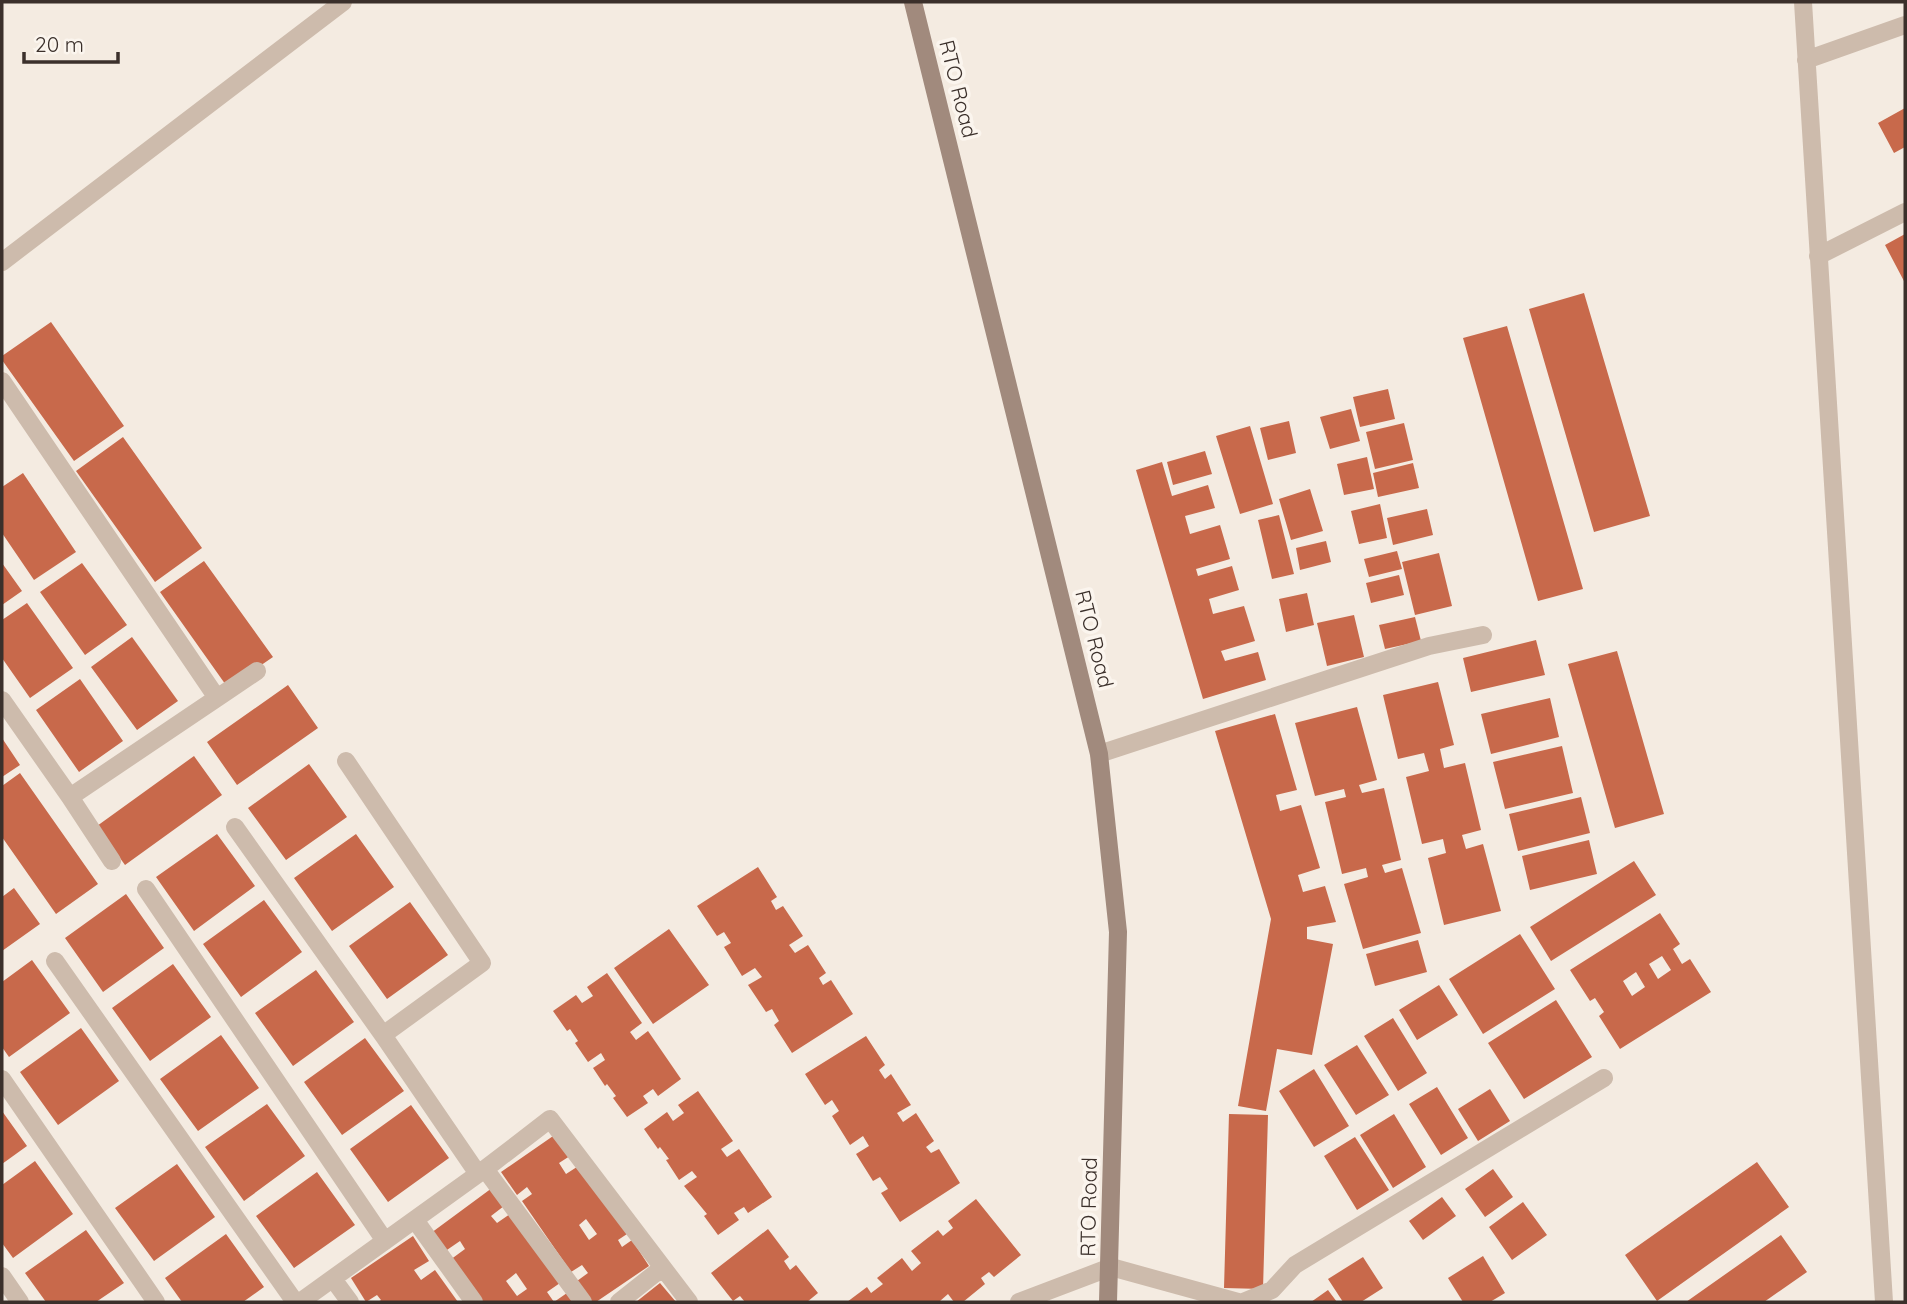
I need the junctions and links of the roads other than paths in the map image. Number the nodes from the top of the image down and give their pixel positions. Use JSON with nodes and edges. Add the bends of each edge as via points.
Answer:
{"nodes":[{"id":1,"x":343,"y":2,"type":"edge"},
{"id":2,"x":913,"y":2,"type":"edge"},
{"id":3,"x":1803,"y":2,"type":"edge"},
{"id":4,"x":1905,"y":25,"type":"edge"},
{"id":5,"x":1806,"y":60,"type":"junction"},
{"id":6,"x":1905,"y":212,"type":"edge"},
{"id":7,"x":1818,"y":256,"type":"junction"},
{"id":8,"x":2,"y":262,"type":"edge"},
{"id":9,"x":2,"y":381,"type":"edge"},
{"id":10,"x":1483,"y":635,"type":"dead end"},
{"id":11,"x":257,"y":671,"type":"dead end"},
{"id":12,"x":217,"y":698,"type":"junction"},
{"id":13,"x":2,"y":700,"type":"edge"},
{"id":14,"x":1099,"y":754,"type":"junction"},
{"id":15,"x":346,"y":761,"type":"dead end"},
{"id":16,"x":70,"y":797,"type":"junction"},
{"id":17,"x":235,"y":827,"type":"dead end"},
{"id":18,"x":112,"y":860,"type":"dead end"},
{"id":19,"x":146,"y":889,"type":"dead end"},
{"id":20,"x":55,"y":961,"type":"dead end"},
{"id":21,"x":383,"y":1035,"type":"junction"},
{"id":22,"x":1604,"y":1078,"type":"dead end"},
{"id":23,"x":2,"y":1079,"type":"edge"},
{"id":24,"x":481,"y":1172,"type":"junction"},
{"id":25,"x":415,"y":1220,"type":"junction"},
{"id":26,"x":385,"y":1241,"type":"junction"},
{"id":27,"x":1111,"y":1267,"type":"junction"},
{"id":28,"x":662,"y":1268,"type":"junction"},
{"id":29,"x":2,"y":1276,"type":"edge"},
{"id":30,"x":332,"y":1279,"type":"junction"},
{"id":31,"x":20,"y":1302,"type":"edge"},
{"id":32,"x":156,"y":1302,"type":"edge"},
{"id":33,"x":298,"y":1302,"type":"edge"},
{"id":34,"x":350,"y":1302,"type":"edge"},
{"id":35,"x":474,"y":1302,"type":"edge"},
{"id":36,"x":583,"y":1302,"type":"edge"},
{"id":37,"x":618,"y":1302,"type":"edge"},
{"id":38,"x":689,"y":1302,"type":"edge"},
{"id":39,"x":1019,"y":1302,"type":"edge"},
{"id":40,"x":1108,"y":1302,"type":"edge"},
{"id":41,"x":1240,"y":1302,"type":"edge"},
{"id":42,"x":1884,"y":1302,"type":"edge"}],
"edges":[{"from":1,"to":8,"type":"street"},
{"from":2,"to":14,"type":"street","name":"RTO Road"},
{"from":3,"to":5,"type":"street"},
{"from":4,"to":5,"type":"street"},
{"from":5,"to":7,"type":"street"},
{"from":6,"to":7,"type":"street"},
{"from":7,"to":42,"type":"street"},
{"from":9,"to":12,"type":"street"},
{"from":10,"to":14,"type":"street","via":[[1417,650]]},
{"from":11,"to":12,"type":"street"},
{"from":12,"to":16,"type":"street"},
{"from":13,"to":16,"type":"street"},
{"from":14,"to":27,"type":"street","name":"RTO Road","via":[[1118,932]]},
{"from":15,"to":21,"type":"street","via":[[482,963]]},
{"from":16,"to":18,"type":"street"},
{"from":17,"to":21,"type":"street"},
{"from":19,"to":26,"type":"street"},
{"from":20,"to":33,"type":"street"},
{"from":21,"to":24,"type":"street"},
{"from":22,"to":41,"type":"street","via":[[1296,1265],[1272,1290]]},
{"from":23,"to":32,"type":"street"},
{"from":24,"to":25,"type":"street"},
{"from":24,"to":28,"type":"street","via":[[550,1119]]},
{"from":24,"to":36,"type":"street"},
{"from":25,"to":26,"type":"street"},
{"from":25,"to":35,"type":"street"},
{"from":26,"to":30,"type":"street"},
{"from":27,"to":39,"type":"street"},
{"from":27,"to":40,"type":"street","name":"RTO Road"},
{"from":27,"to":41,"type":"street"},
{"from":28,"to":37,"type":"street"},
{"from":28,"to":38,"type":"street"},
{"from":29,"to":31,"type":"street"},
{"from":30,"to":33,"type":"street"},
{"from":30,"to":34,"type":"street"}]}
